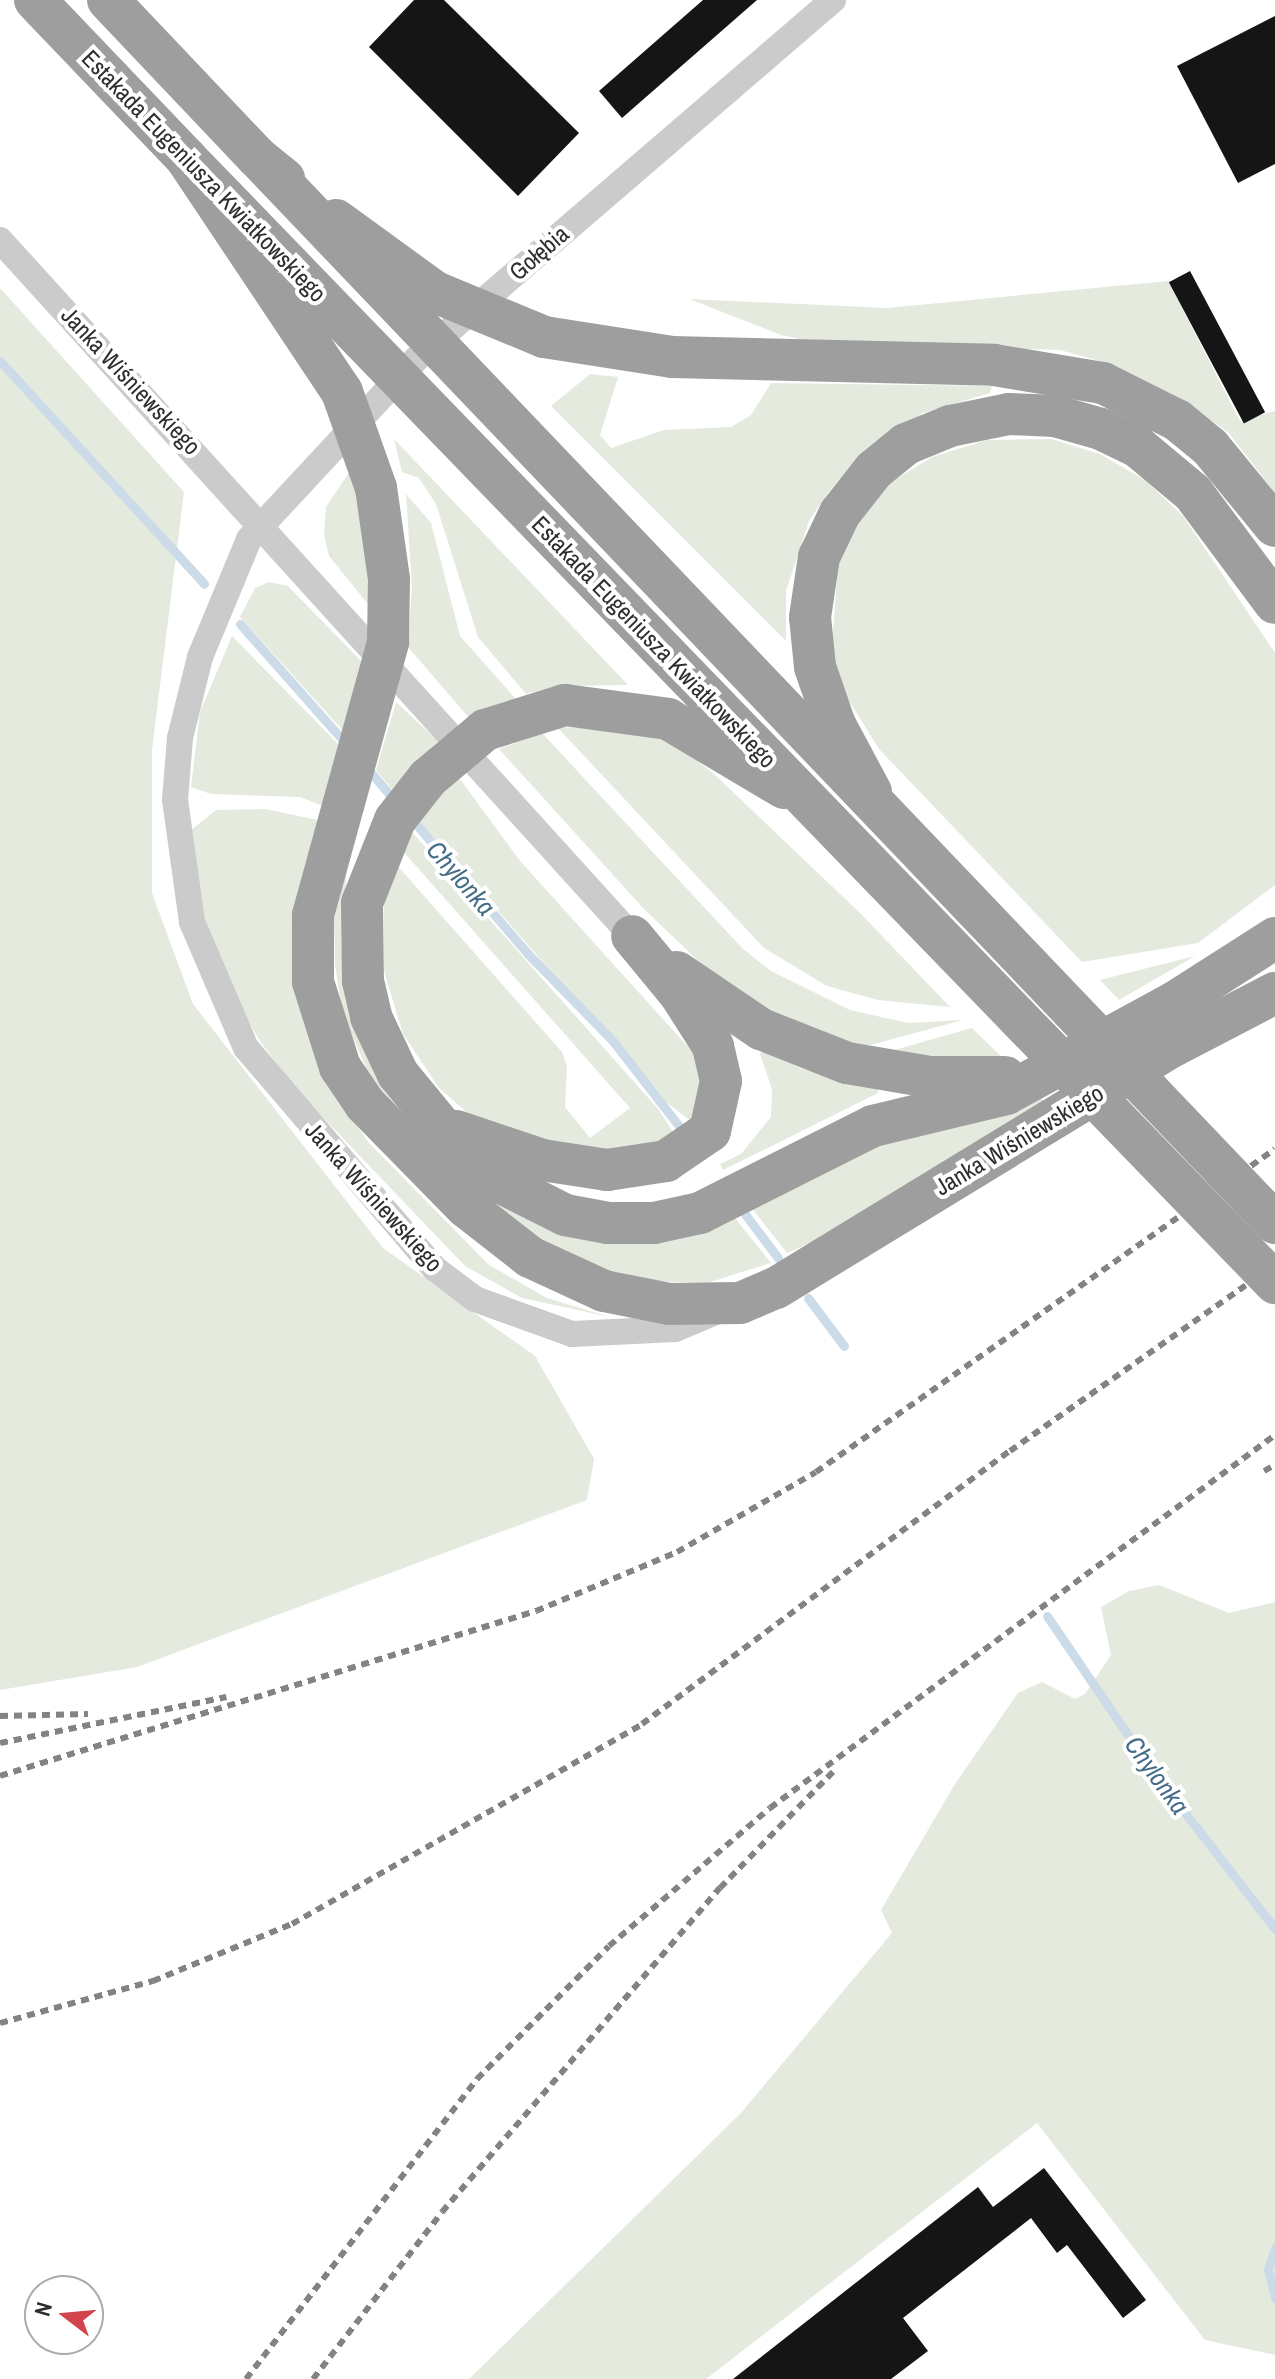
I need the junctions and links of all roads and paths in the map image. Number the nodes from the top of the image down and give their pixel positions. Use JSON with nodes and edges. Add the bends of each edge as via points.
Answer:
{"nodes":[{"id":1,"x":35,"y":0,"type":"edge"},
{"id":2,"x":108,"y":0,"type":"edge"},
{"id":3,"x":833,"y":0,"type":"edge"},
{"id":4,"x":257,"y":157,"type":"junction"},
{"id":5,"x":186,"y":158,"type":"junction"},
{"id":6,"x":0,"y":240,"type":"edge"},
{"id":7,"x":262,"y":523,"type":"junction"},
{"id":8,"x":1275,"y":526,"type":"edge"},
{"id":9,"x":1275,"y":603,"type":"edge"},
{"id":10,"x":816,"y":809,"type":"junction"},
{"id":11,"x":885,"y":818,"type":"junction"},
{"id":12,"x":632,"y":936,"type":"junction"},
{"id":13,"x":1275,"y":938,"type":"edge"},
{"id":14,"x":1275,"y":993,"type":"edge"},
{"id":15,"x":1062,"y":1065,"type":"junction"},
{"id":16,"x":441,"y":1126,"type":"junction"},
{"id":17,"x":1275,"y":1223,"type":"edge"},
{"id":18,"x":1275,"y":1283,"type":"edge"},
{"id":19,"x":758,"y":1295,"type":"junction"}],
"edges":[{"from":1,"to":5,"type":"highway","name":"Estakada Eugeniusza Kwiatkowskiego"},
{"from":2,"to":4,"type":"highway","name":"Estakada Eugeniusza Kwiatkowskiego"},
{"from":3,"to":7,"type":"street","name":"Gołębia","via":[[417,358]]},
{"from":4,"to":8,"type":"highway","bridge":true,"via":[[396,269],[463,307],[544,337],[672,357],[994,365],[1103,383],[1138,397],[1210,447]]},
{"from":4,"to":11,"type":"highway","name":"Estakada Eugeniusza Kwiatkowskiego","bridge":true},
{"from":5,"to":10,"type":"highway","name":"Estakada Eugeniusza Kwiatkowskiego","bridge":true},
{"from":5,"to":19,"type":"highway","bridge":true,"via":[[342,392],[376,488],[389,579],[388,642],[313,915],[313,982],[340,1067],[365,1104],[466,1207],[530,1257],[604,1291],[669,1304]]},
{"from":6,"to":7,"type":"street","name":"Janka Wiśniewskiego"},
{"from":7,"to":12,"type":"street","name":"Janka Wiśniewskiego"},
{"from":7,"to":19,"type":"street","name":"Janka Wiśniewskiego","via":[[237,559],[200,657],[180,738],[175,800],[192,922],[246,1048],[405,1239],[475,1299],[572,1334],[609,1336],[675,1329]]},
{"from":9,"to":11,"type":"highway","bridge":true,"via":[[1193,493],[1138,447],[1055,416],[1009,414],[950,426],[906,444],[874,470],[840,513],[819,557],[810,617],[815,667],[835,725]]},
{"from":10,"to":16,"type":"highway","bridge":true,"via":[[668,719],[565,705],[485,730],[428,778],[395,820],[362,903],[361,958],[371,1017],[398,1074]]},
{"from":10,"to":18,"type":"highway","name":"Estakada Eugeniusza Kwiatkowskiego","bridge":true},
{"from":11,"to":17,"type":"highway","name":"Estakada Eugeniusza Kwiatkowskiego","bridge":true},
{"from":12,"to":15,"type":"highway","via":[[698,990],[761,1029],[847,1063],[966,1079]]},
{"from":12,"to":16,"type":"highway","via":[[680,994],[713,1046],[721,1081],[710,1131],[666,1161],[607,1170],[503,1150]]},
{"from":13,"to":15,"type":"highway","name":"Janka Wiśniewskiego"},
{"from":14,"to":19,"type":"highway","name":"Janka Wiśniewskiego","via":[[1173,1046]]},
{"from":15,"to":16,"type":"highway","via":[[985,1101],[873,1126],[700,1213],[654,1223],[608,1223],[531,1201],[462,1152]]}]}
